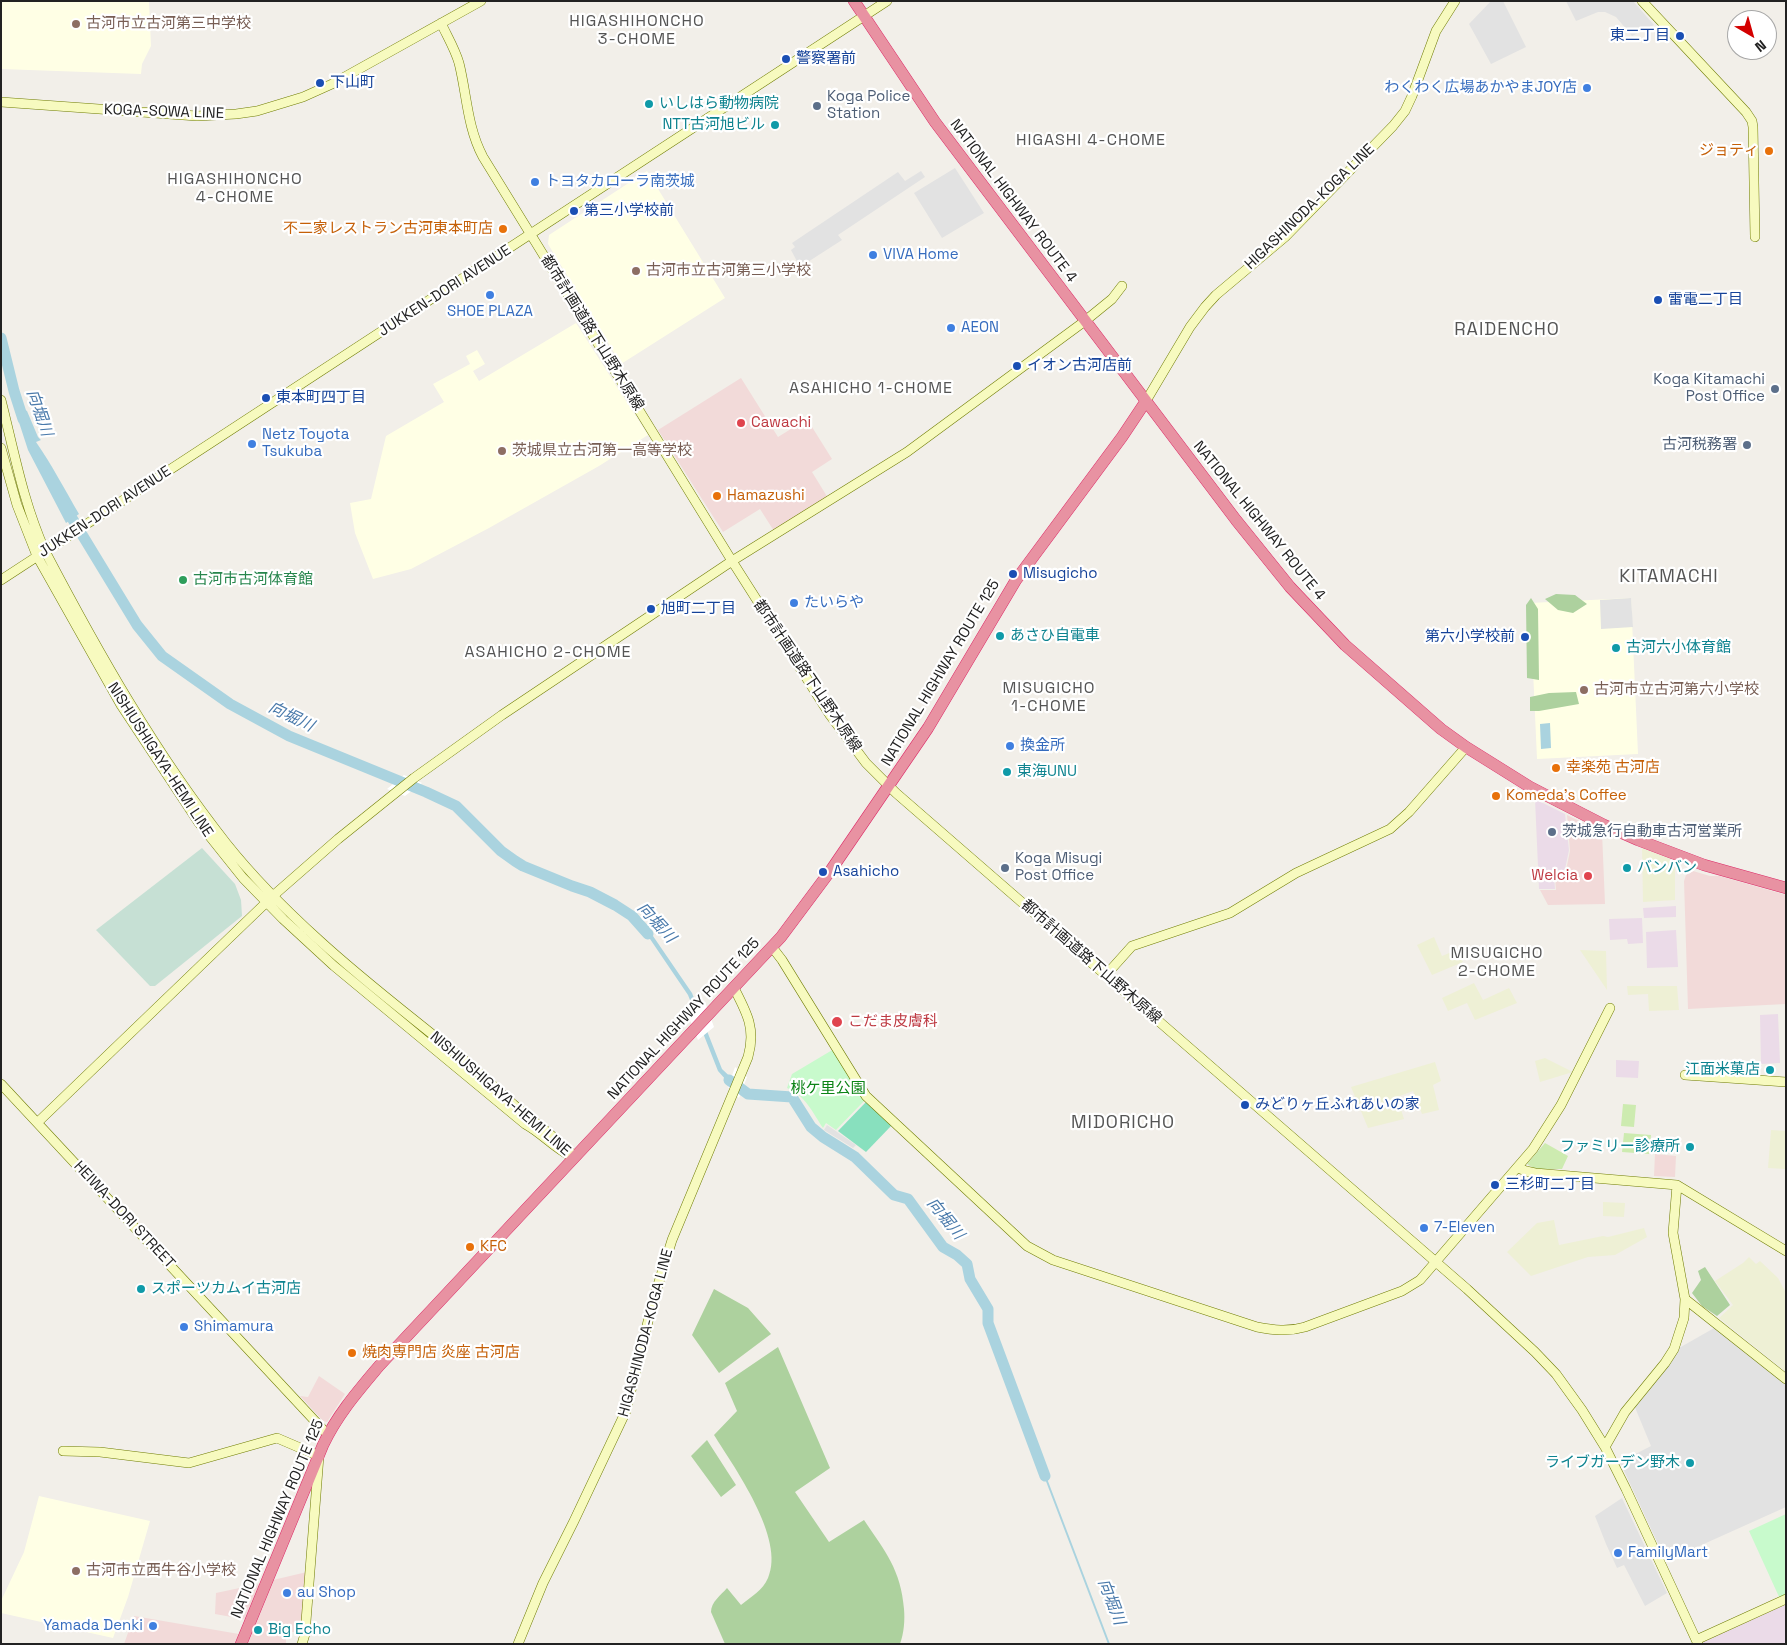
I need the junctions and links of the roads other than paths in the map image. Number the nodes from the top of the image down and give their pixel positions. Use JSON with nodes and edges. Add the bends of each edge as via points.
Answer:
{"nodes":[{"id":1,"x":481,"y":1,"type":"edge"},
{"id":2,"x":854,"y":1,"type":"edge"},
{"id":3,"x":888,"y":1,"type":"edge"},
{"id":4,"x":1456,"y":1,"type":"edge"},
{"id":5,"x":1642,"y":1,"type":"edge"},
{"id":6,"x":864,"y":17,"type":"junction"},
{"id":7,"x":440,"y":23,"type":"junction"},
{"id":8,"x":1,"y":102,"type":"edge"},
{"id":9,"x":531,"y":235,"type":"junction"},
{"id":10,"x":1755,"y":237,"type":"dead end"},
{"id":11,"x":1122,"y":286,"type":"dead end"},
{"id":12,"x":1085,"y":321,"type":"junction"},
{"id":13,"x":1,"y":400,"type":"edge"},
{"id":14,"x":1146,"y":401,"type":"junction"},
{"id":15,"x":1,"y":448,"type":"edge"},
{"id":16,"x":41,"y":554,"type":"junction"},
{"id":17,"x":732,"y":561,"type":"junction"},
{"id":18,"x":1,"y":580,"type":"edge"},
{"id":19,"x":1466,"y":748,"type":"junction"},
{"id":20,"x":888,"y":786,"type":"junction"},
{"id":21,"x":1786,"y":888,"type":"edge"},
{"id":22,"x":274,"y":895,"type":"junction"},
{"id":23,"x":266,"y":902,"type":"junction"},
{"id":24,"x":772,"y":947,"type":"junction"},
{"id":25,"x":1106,"y":975,"type":"junction"},
{"id":26,"x":734,"y":988,"type":"junction"},
{"id":27,"x":1610,"y":1008,"type":"dead end"},
{"id":28,"x":1685,"y":1075,"type":"dead end"},
{"id":29,"x":1786,"y":1082,"type":"edge"},
{"id":30,"x":1,"y":1084,"type":"edge"},
{"id":31,"x":38,"y":1122,"type":"junction"},
{"id":32,"x":575,"y":1157,"type":"junction"},
{"id":33,"x":1518,"y":1168,"type":"junction"},
{"id":34,"x":1677,"y":1185,"type":"junction"},
{"id":35,"x":1786,"y":1251,"type":"edge"},
{"id":36,"x":1436,"y":1263,"type":"junction"},
{"id":37,"x":1685,"y":1299,"type":"junction"},
{"id":38,"x":1786,"y":1379,"type":"edge"},
{"id":39,"x":328,"y":1435,"type":"junction"},
{"id":40,"x":1605,"y":1447,"type":"junction"},
{"id":41,"x":63,"y":1451,"type":"dead end"},
{"id":42,"x":319,"y":1456,"type":"junction"},
{"id":43,"x":1786,"y":1599,"type":"edge"},
{"id":44,"x":1697,"y":1642,"type":"edge"},
{"id":45,"x":241,"y":1644,"type":"edge"},
{"id":46,"x":302,"y":1644,"type":"edge"},
{"id":47,"x":518,"y":1644,"type":"edge"}],
"edges":[{"from":1,"to":7,"type":"street","name":"KOGA-SOWA LINE"},
{"from":2,"to":6,"type":"highway","name":"NATIONAL HIGHWAY ROUTE 4"},
{"from":3,"to":6,"type":"street","name":"JUKKEN-DORI AVENUE"},
{"from":4,"to":14,"type":"street","name":"HIGASHINODA-KOGA LINE","via":[[1436,31],[1412,96],[1393,126],[1285,237],[1205,307]]},
{"from":5,"to":10,"type":"street","via":[[1752,121]]},
{"from":6,"to":9,"type":"street","name":"JUKKEN-DORI AVENUE"},
{"from":6,"to":12,"type":"highway","name":"NATIONAL HIGHWAY ROUTE 4","via":[[934,122]]},
{"from":7,"to":8,"type":"street","name":"KOGA-SOWA LINE","via":[[332,84],[304,97],[257,111],[197,116]]},
{"from":7,"to":9,"type":"street","name":"都市計画道路下山野木原線","via":[[458,62],[470,126],[478,147]]},
{"from":9,"to":16,"type":"street","name":"JUKKEN-DORI AVENUE"},
{"from":9,"to":17,"type":"street","name":"都市計画道路下山野木原線"},
{"from":11,"to":12,"type":"street","via":[[1112,299]]},
{"from":12,"to":14,"type":"highway","name":"NATIONAL HIGHWAY ROUTE 4"},
{"from":12,"to":17,"type":"street","via":[[907,452]]},
{"from":13,"to":16,"type":"street","name":"NISHIUSHIGAYA-HEMI LINE"},
{"from":14,"to":19,"type":"highway","name":"NATIONAL HIGHWAY ROUTE 4","via":[[1236,520],[1307,606],[1345,645]]},
{"from":14,"to":20,"type":"highway","name":"NATIONAL HIGHWAY ROUTE 125","via":[[1016,580],[928,728]]},
{"from":15,"to":16,"type":"street","name":"NISHIUSHIGAYA-HEMI LINE","via":[[17,505]]},
{"from":16,"to":18,"type":"street","name":"JUKKEN-DORI AVENUE"},
{"from":16,"to":22,"type":"street","name":"NISHIUSHIGAYA-HEMI LINE","via":[[166,761],[227,845]]},
{"from":16,"to":23,"type":"street","name":"NISHIUSHIGAYA-HEMI LINE","via":[[121,705],[185,804]]},
{"from":17,"to":20,"type":"street","name":"都市計画道路下山野木原線","via":[[842,731]]},
{"from":17,"to":22,"type":"street","via":[[414,778]]},
{"from":19,"to":21,"type":"highway","name":"NATIONAL HIGHWAY ROUTE 4","via":[[1530,787],[1621,833],[1695,862]]},
{"from":19,"to":25,"type":"street","via":[[1390,829],[1296,873],[1230,913],[1132,946]]},
{"from":20,"to":24,"type":"highway","name":"NATIONAL HIGHWAY ROUTE 125","via":[[831,870]]},
{"from":20,"to":25,"type":"street","name":"都市計画道路下山野木原線"},
{"from":22,"to":23,"type":"street"},
{"from":22,"to":32,"type":"street","name":"NISHIUSHIGAYA-HEMI LINE","via":[[342,962],[477,1071]]},
{"from":23,"to":31,"type":"street"},
{"from":23,"to":32,"type":"street","name":"NISHIUSHIGAYA-HEMI LINE","via":[[334,966],[525,1124],[560,1151]]},
{"from":24,"to":26,"type":"highway","name":"NATIONAL HIGHWAY ROUTE 125"},
{"from":24,"to":36,"type":"street","via":[[866,1096],[1027,1246],[1044,1256],[1257,1326],[1289,1331],[1402,1291],[1420,1280]]},
{"from":25,"to":36,"type":"street","name":"都市計画道路下山野木原線"},
{"from":26,"to":32,"type":"highway","name":"NATIONAL HIGHWAY ROUTE 125"},
{"from":26,"to":47,"type":"street","name":"HIGASHINODA-KOGA LINE","via":[[748,1015],[752,1034],[750,1050],[672,1240],[653,1301],[626,1411],[542,1583]]},
{"from":27,"to":33,"type":"street","via":[[1556,1113]]},
{"from":28,"to":29,"type":"street"},
{"from":30,"to":31,"type":"street","name":"HEIWA-DORI STREET"},
{"from":31,"to":39,"type":"street","name":"HEIWA-DORI STREET"},
{"from":32,"to":39,"type":"highway","name":"NATIONAL HIGHWAY ROUTE 125","via":[[379,1366],[352,1398]]},
{"from":33,"to":34,"type":"street","via":[[1535,1173]]},
{"from":33,"to":36,"type":"street"},
{"from":34,"to":35,"type":"street"},
{"from":34,"to":37,"type":"street","via":[[1674,1233]]},
{"from":36,"to":40,"type":"street","name":"都市計画道路下山野木原線","via":[[1556,1374]]},
{"from":37,"to":38,"type":"street"},
{"from":37,"to":40,"type":"street","via":[[1684,1318],[1674,1349],[1625,1412]]},
{"from":39,"to":42,"type":"highway","name":"NATIONAL HIGHWAY ROUTE 125"},
{"from":40,"to":44,"type":"street","name":"都市計画道路下山野木原線"},
{"from":41,"to":42,"type":"street","via":[[100,1452],[189,1463],[277,1438]]},
{"from":42,"to":45,"type":"highway","name":"NATIONAL HIGHWAY ROUTE 125"},
{"from":42,"to":46,"type":"street","via":[[306,1634]]},
{"from":43,"to":44,"type":"street"}]}
